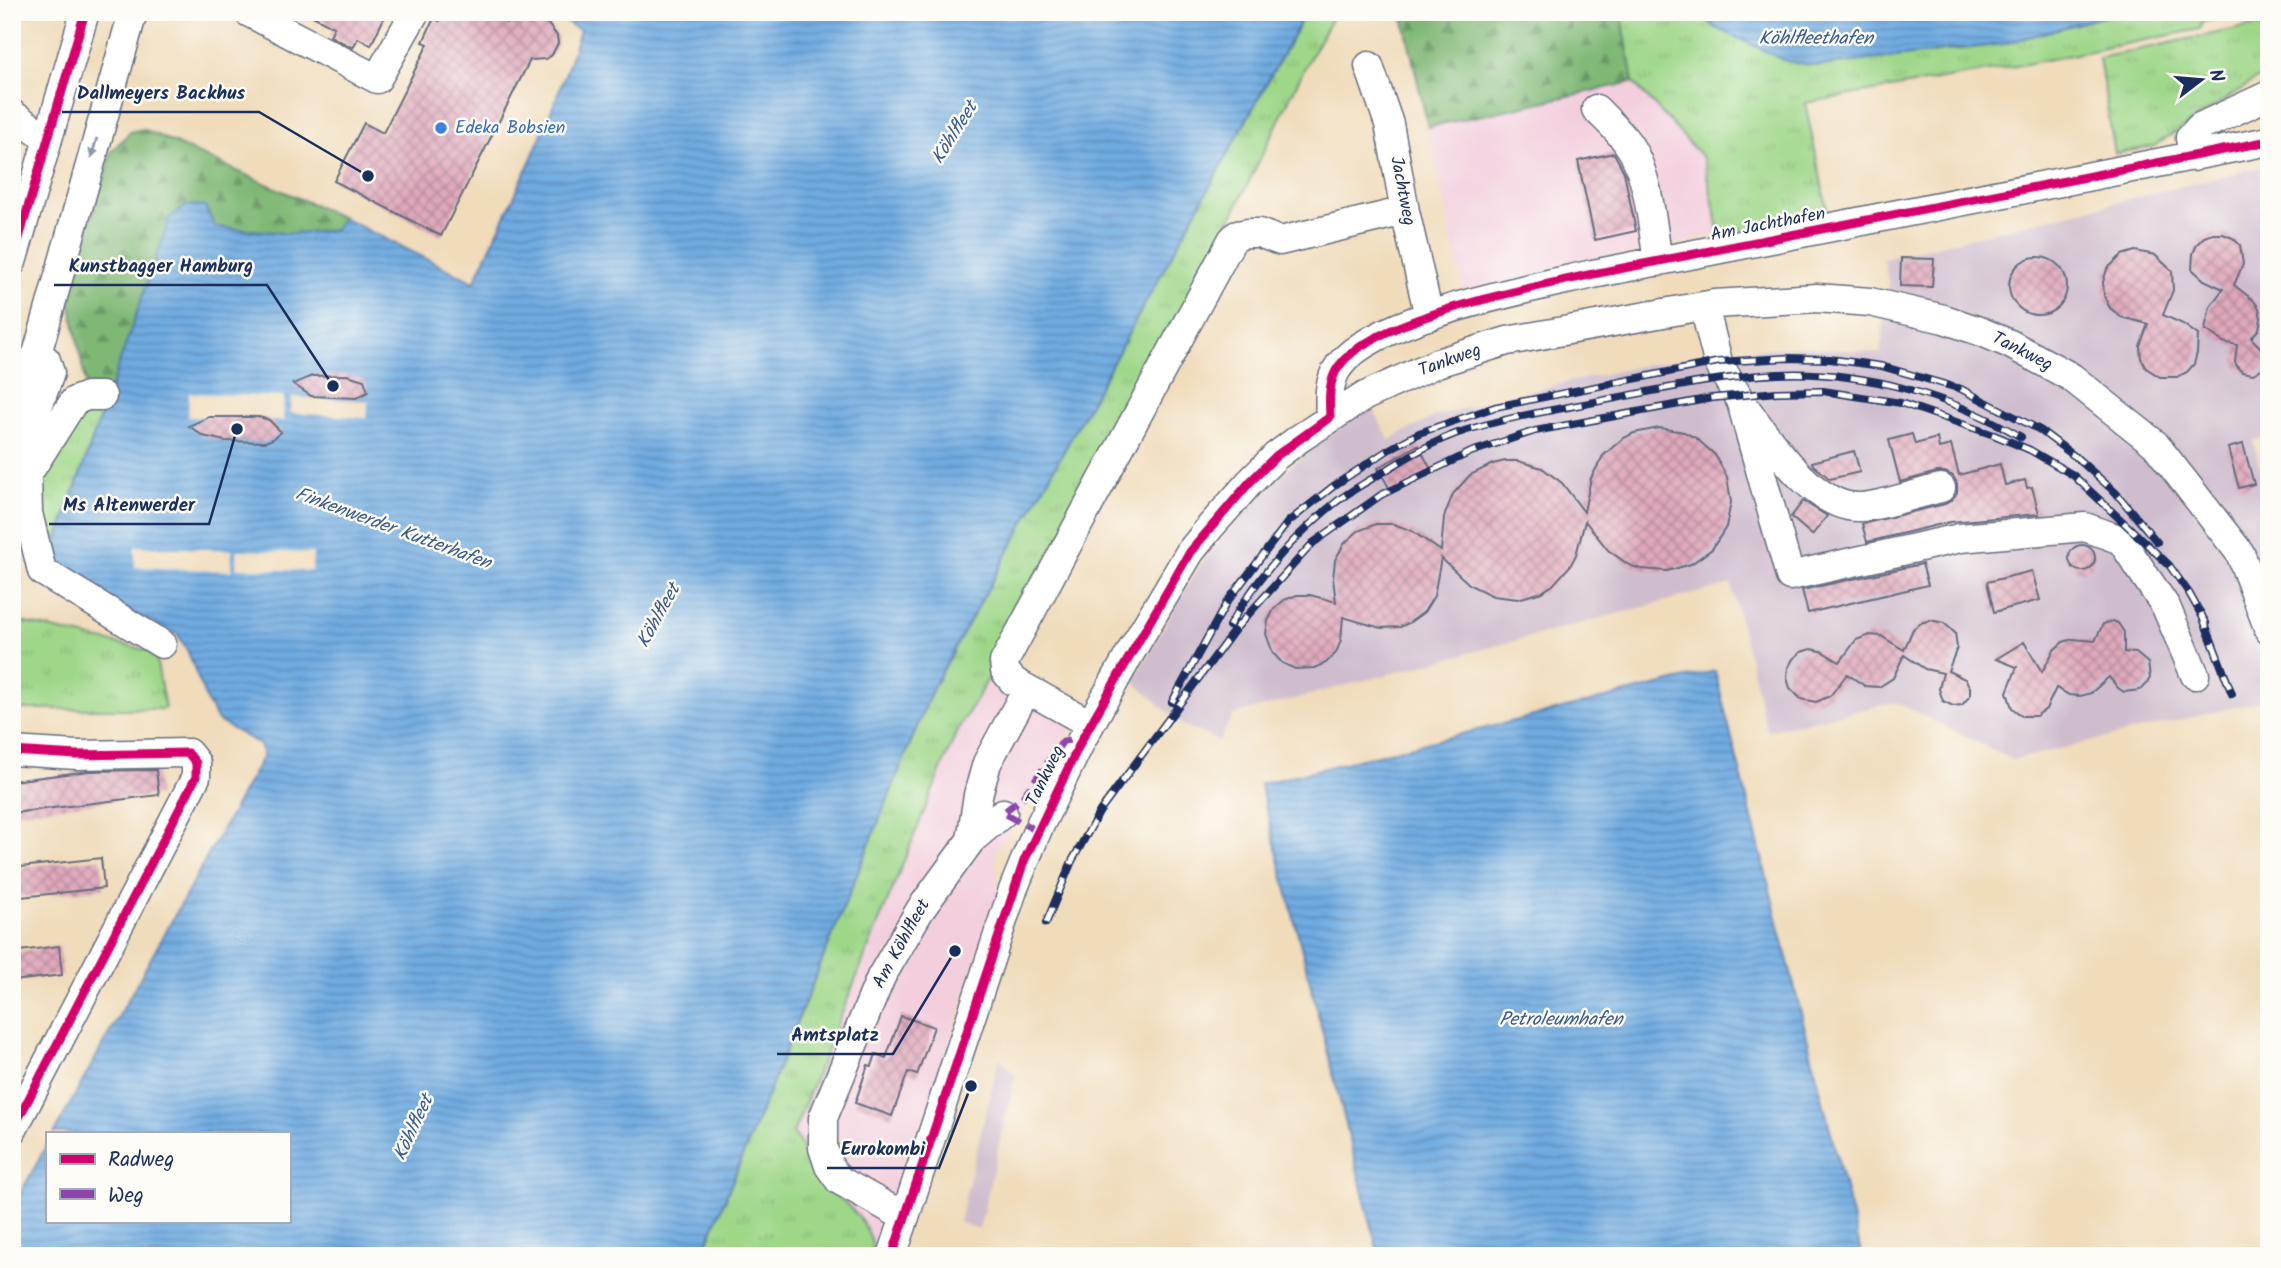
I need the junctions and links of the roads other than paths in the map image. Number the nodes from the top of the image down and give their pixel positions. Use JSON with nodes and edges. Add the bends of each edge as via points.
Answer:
{"nodes":[{"id":1,"x":85,"y":12,"type":"edge"},
{"id":2,"x":133,"y":12,"type":"edge"},
{"id":3,"x":248,"y":12,"type":"edge"},
{"id":4,"x":415,"y":12,"type":"edge"},
{"id":5,"x":1369,"y":66,"type":"dead end"},
{"id":6,"x":2269,"y":95,"type":"edge"},
{"id":7,"x":1596,"y":109,"type":"dead end"},
{"id":8,"x":12,"y":114,"type":"edge"},
{"id":9,"x":48,"y":139,"type":"junction"},
{"id":10,"x":2269,"y":141,"type":"edge"},
{"id":11,"x":2193,"y":157,"type":"junction"},
{"id":12,"x":1405,"y":211,"type":"junction"},
{"id":13,"x":12,"y":262,"type":"edge"},
{"id":14,"x":1658,"y":262,"type":"junction"},
{"id":15,"x":1704,"y":306,"type":"junction"},
{"id":16,"x":1429,"y":316,"type":"junction"},
{"id":17,"x":37,"y":354,"type":"junction"},
{"id":18,"x":102,"y":396,"type":"dead end"},
{"id":19,"x":1741,"y":402,"type":"junction"},
{"id":20,"x":12,"y":412,"type":"edge"},
{"id":21,"x":1330,"y":417,"type":"junction"},
{"id":22,"x":27,"y":475,"type":"junction"},
{"id":23,"x":1941,"y":488,"type":"dead end"},
{"id":24,"x":2269,"y":630,"type":"edge"},
{"id":25,"x":162,"y":644,"type":"dead end"},
{"id":26,"x":2195,"y":675,"type":"dead end"},
{"id":27,"x":1027,"y":689,"type":"junction"},
{"id":28,"x":1090,"y":724,"type":"junction"},
{"id":29,"x":12,"y":751,"type":"edge"},
{"id":30,"x":1003,"y":813,"type":"dead end"},
{"id":31,"x":971,"y":840,"type":"junction"},
{"id":32,"x":12,"y":1131,"type":"edge"},
{"id":33,"x":905,"y":1217,"type":"junction"},
{"id":34,"x":892,"y":1256,"type":"edge"}],
"edges":[{"from":1,"to":9,"type":"street"},
{"from":2,"to":17,"type":"street","one_way":true},
{"from":3,"to":4,"type":"street","via":[[377,79]]},
{"from":5,"to":12,"type":"street","name":"Jachtweg","via":[[1389,124]]},
{"from":6,"to":11,"type":"street","via":[[2200,127],[2190,138]]},
{"from":7,"to":14,"type":"street","via":[[1635,156]]},
{"from":8,"to":9,"type":"street"},
{"from":9,"to":13,"type":"street"},
{"from":10,"to":11,"type":"street","name":"Am Jachthafen"},
{"from":11,"to":14,"type":"street","name":"Am Jachthafen"},
{"from":12,"to":16,"type":"street","name":"Jachtweg"},
{"from":12,"to":27,"type":"street","via":[[1280,241],[1259,233],[1237,235],[1232,240],[1008,652],[1005,671]]},
{"from":14,"to":16,"type":"street","name":"Am Jachthafen"},
{"from":15,"to":19,"type":"street","via":[[1718,362]]},
{"from":15,"to":21,"type":"street","name":"Tankweg","via":[[1507,341],[1437,363]]},
{"from":15,"to":24,"type":"street","name":"Tankweg","via":[[1817,298],[1870,302],[1982,332],[2071,377],[2155,444],[2240,553]]},
{"from":16,"to":21,"type":"street","name":"Am Jachthafen","via":[[1354,350],[1332,380]]},
{"from":17,"to":20,"type":"street","via":[[24,372]]},
{"from":17,"to":22,"type":"street","via":[[46,360],[50,373],[28,435]]},
{"from":18,"to":22,"type":"street","via":[[74,401]]},
{"from":19,"to":23,"type":"street","via":[[1790,466],[1828,499],[1860,507]]},
{"from":19,"to":26,"type":"street","via":[[1790,576],[1960,538],[2085,527],[2121,540],[2166,607]]},
{"from":21,"to":28,"type":"street","name":"Tankweg","via":[[1276,456],[1190,552]]},
{"from":22,"to":25,"type":"street","via":[[29,513],[42,571]]},
{"from":27,"to":28,"type":"street"},
{"from":27,"to":31,"type":"street","via":[[987,763]]},
{"from":28,"to":33,"type":"street","name":"Tankweg","via":[[1024,861]]},
{"from":29,"to":32,"type":"street","via":[[188,753],[196,763],[196,777]]},
{"from":30,"to":31,"type":"street","name":"Am Köhlfleet"},
{"from":31,"to":33,"type":"street","name":"Am Köhlfleet","via":[[934,889],[881,976],[823,1118],[822,1149],[839,1180]]},
{"from":33,"to":34,"type":"street","name":"Tankweg"}]}
